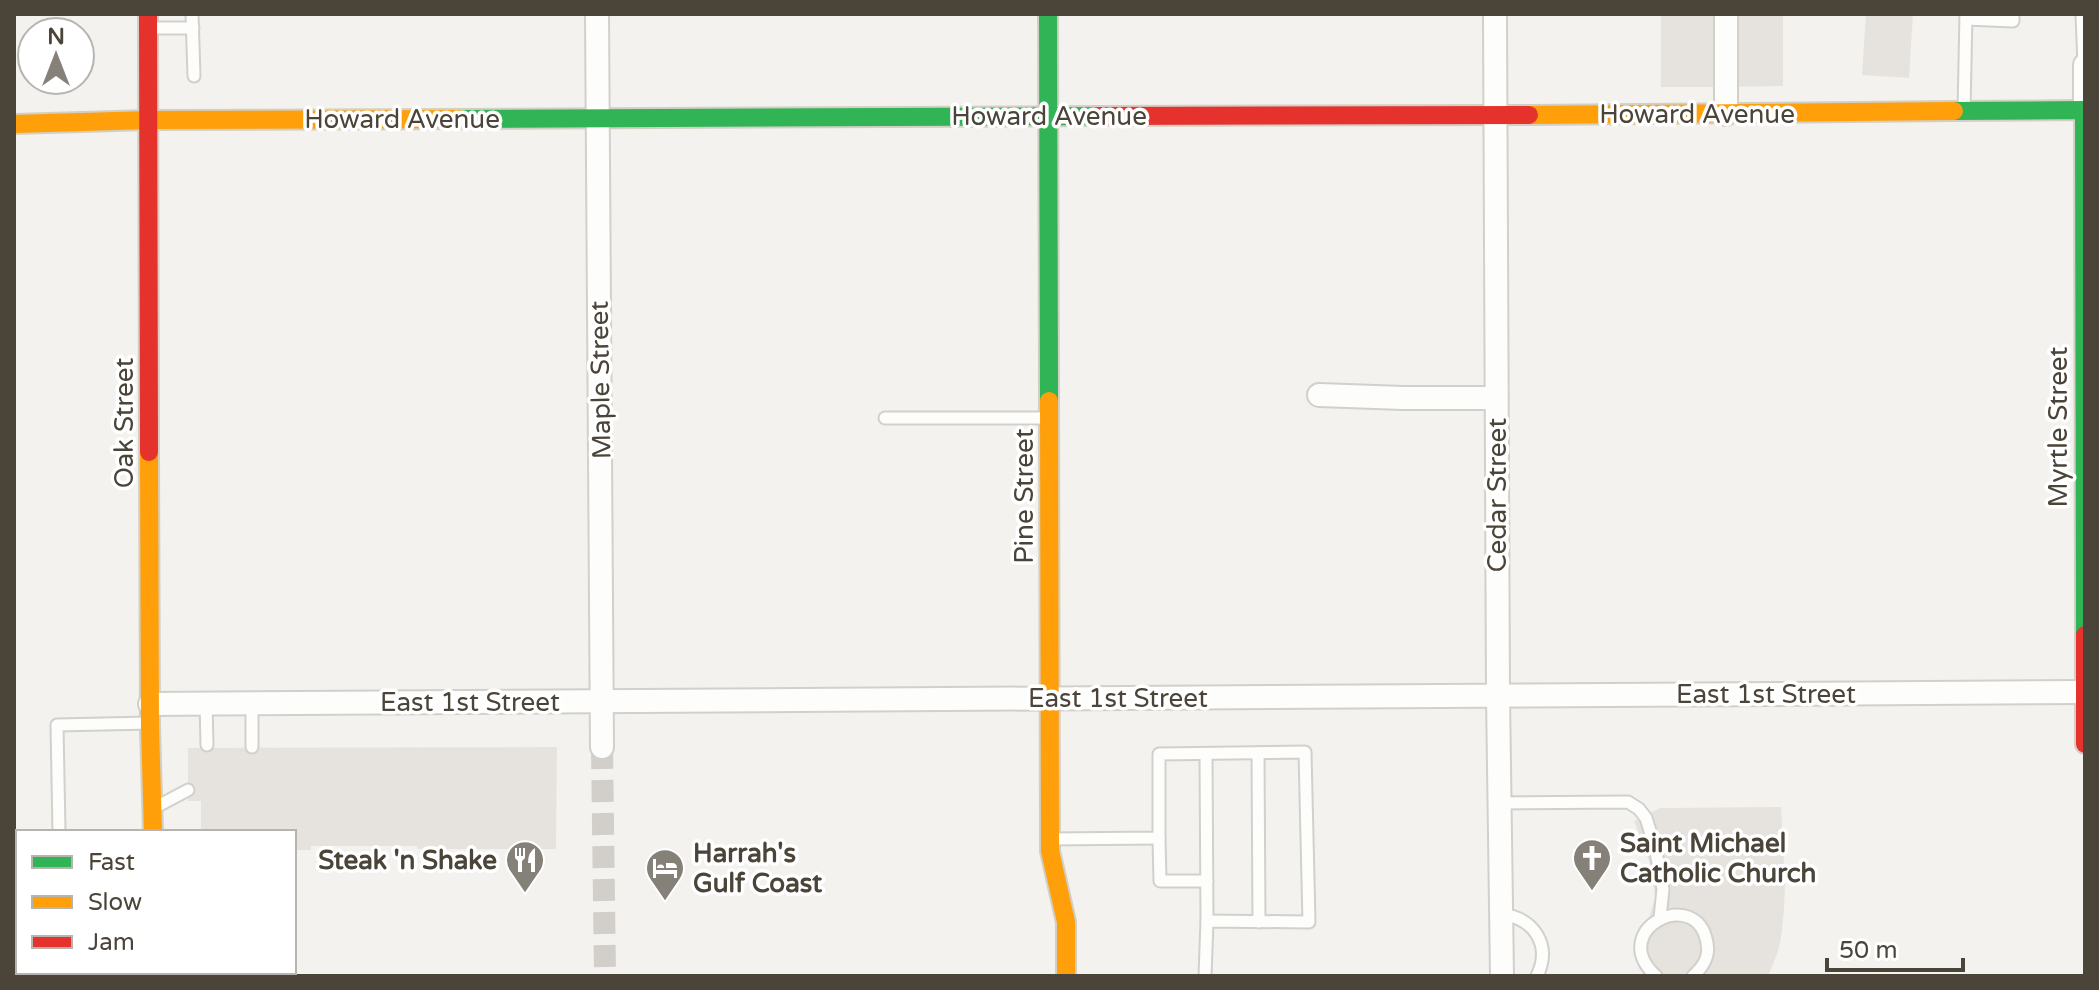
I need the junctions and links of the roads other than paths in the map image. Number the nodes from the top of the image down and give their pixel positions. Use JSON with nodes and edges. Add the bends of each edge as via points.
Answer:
{"nodes":[{"id":1,"x":192,"y":14,"type":"edge"},
{"id":2,"x":597,"y":14,"type":"edge"},
{"id":3,"x":1048,"y":14,"type":"edge"},
{"id":4,"x":1495,"y":14,"type":"edge"},
{"id":5,"x":1726,"y":14,"type":"edge"},
{"id":6,"x":2013,"y":14,"type":"edge"},
{"id":7,"x":2082,"y":14,"type":"edge"},
{"id":8,"x":1966,"y":17,"type":"edge"},
{"id":9,"x":148,"y":21,"type":"edge"},
{"id":10,"x":193,"y":28,"type":"junction"},
{"id":11,"x":2084,"y":66,"type":"edge"},
{"id":12,"x":194,"y":76,"type":"dead end"},
{"id":13,"x":2084,"y":110,"type":"edge"},
{"id":14,"x":1964,"y":111,"type":"junction"},
{"id":15,"x":1495,"y":114,"type":"junction"},
{"id":16,"x":1726,"y":114,"type":"junction"},
{"id":17,"x":1048,"y":117,"type":"junction"},
{"id":18,"x":597,"y":118,"type":"junction"},
{"id":19,"x":149,"y":120,"type":"junction"},
{"id":20,"x":14,"y":124,"type":"edge"},
{"id":21,"x":1319,"y":395,"type":"dead end"},
{"id":22,"x":1496,"y":398,"type":"junction"},
{"id":23,"x":885,"y":418,"type":"dead end"},
{"id":24,"x":1049,"y":418,"type":"junction"},
{"id":25,"x":2085,"y":518,"type":"edge"},
{"id":26,"x":2085,"y":573,"type":"edge"},
{"id":27,"x":2085,"y":692,"type":"edge"},
{"id":28,"x":1498,"y":695,"type":"junction"},
{"id":29,"x":1050,"y":698,"type":"junction"},
{"id":30,"x":602,"y":701,"type":"junction"},
{"id":31,"x":206,"y":703,"type":"junction"},
{"id":32,"x":252,"y":703,"type":"junction"},
{"id":33,"x":150,"y":713,"type":"junction"},
{"id":34,"x":2085,"y":744,"type":"edge"},
{"id":35,"x":207,"y":745,"type":"dead end"},
{"id":36,"x":252,"y":747,"type":"dead end"},
{"id":37,"x":602,"y":747,"type":"tunnel mouth"},
{"id":38,"x":1258,"y":753,"type":"junction"},
{"id":39,"x":1206,"y":754,"type":"junction"},
{"id":40,"x":188,"y":790,"type":"dead end"},
{"id":41,"x":1499,"y":803,"type":"junction"},
{"id":42,"x":152,"y":809,"type":"junction"},
{"id":43,"x":59,"y":830,"type":"edge"},
{"id":44,"x":153,"y":830,"type":"edge"},
{"id":45,"x":1159,"y":838,"type":"junction"},
{"id":46,"x":1050,"y":839,"type":"junction"},
{"id":47,"x":1207,"y":881,"type":"junction"},
{"id":48,"x":1501,"y":914,"type":"junction"},
{"id":49,"x":1660,"y":918,"type":"junction"},
{"id":50,"x":1207,"y":921,"type":"junction"},
{"id":51,"x":1259,"y":922,"type":"junction"},
{"id":52,"x":1066,"y":976,"type":"edge"},
{"id":53,"x":1205,"y":976,"type":"edge"},
{"id":54,"x":1502,"y":976,"type":"edge"},
{"id":55,"x":1537,"y":976,"type":"edge"},
{"id":56,"x":1656,"y":976,"type":"edge"},
{"id":57,"x":1693,"y":976,"type":"edge"}],
"edges":[{"from":1,"to":10,"type":"lane"},
{"from":2,"to":18,"type":"street","name":"Maple Street"},
{"from":3,"to":17,"type":"main road","name":"Pine Street"},
{"from":4,"to":15,"type":"street","name":"Cedar Street"},
{"from":5,"to":16,"type":"street"},
{"from":6,"to":8,"type":"lane","via":[[2013,21]]},
{"from":7,"to":11,"type":"lane"},
{"from":8,"to":14,"type":"lane"},
{"from":9,"to":10,"type":"lane"},
{"from":9,"to":19,"type":"main road","name":"Oak Street"},
{"from":10,"to":12,"type":"lane"},
{"from":11,"to":13,"type":"street"},
{"from":13,"to":14,"type":"main road","name":"Howard Avenue"},
{"from":13,"to":25,"type":"main road","name":"Myrtle Street"},
{"from":14,"to":16,"type":"main road","name":"Howard Avenue"},
{"from":15,"to":16,"type":"main road","name":"Howard Avenue"},
{"from":15,"to":17,"type":"main road","name":"Howard Avenue"},
{"from":15,"to":22,"type":"street","name":"Cedar Street"},
{"from":17,"to":18,"type":"main road","name":"Howard Avenue"},
{"from":17,"to":24,"type":"main road","name":"Pine Street"},
{"from":18,"to":19,"type":"main road","name":"Howard Avenue"},
{"from":18,"to":30,"type":"street","name":"Maple Street"},
{"from":19,"to":20,"type":"main road","name":"Howard Avenue"},
{"from":19,"to":33,"type":"main road","name":"Oak Street"},
{"from":21,"to":22,"type":"street"},
{"from":22,"to":28,"type":"street","name":"Cedar Street"},
{"from":23,"to":24,"type":"lane"},
{"from":24,"to":29,"type":"main road","name":"Pine Street"},
{"from":25,"to":26,"type":"main road","name":"Myrtle Street"},
{"from":26,"to":27,"type":"main road","name":"Myrtle Street"},
{"from":27,"to":28,"type":"street","name":"East 1st Street"},
{"from":27,"to":34,"type":"main road","name":"Myrtle Street"},
{"from":28,"to":29,"type":"street","name":"East 1st Street"},
{"from":28,"to":41,"type":"street","name":"Cedar Street"},
{"from":29,"to":30,"type":"street","name":"East 1st Street"},
{"from":29,"to":46,"type":"main road","name":"Pine Street"},
{"from":30,"to":32,"type":"street","name":"East 1st Street"},
{"from":30,"to":37,"type":"street","name":"Maple Street"},
{"from":31,"to":32,"type":"street","name":"East 1st Street"},
{"from":31,"to":33,"type":"street","name":"East 1st Street"},
{"from":31,"to":35,"type":"lane"},
{"from":32,"to":36,"type":"lane"},
{"from":33,"to":42,"type":"main road","name":"Oak Street"},
{"from":33,"to":43,"type":"lane","via":[[57,725]]},
{"from":38,"to":39,"type":"lane"},
{"from":38,"to":51,"type":"lane"},
{"from":38,"to":51,"type":"lane","via":[[1305,752],[1309,922]]},
{"from":39,"to":45,"type":"lane","via":[[1159,754]]},
{"from":39,"to":47,"type":"lane"},
{"from":40,"to":42,"type":"lane"},
{"from":41,"to":48,"type":"street","name":"Cedar Street"},
{"from":41,"to":49,"type":"lane","via":[[1628,802],[1639,809],[1660,867]]},
{"from":42,"to":44,"type":"main road","name":"Oak Street"},
{"from":45,"to":46,"type":"lane"},
{"from":45,"to":47,"type":"lane","via":[[1160,881]]},
{"from":46,"to":52,"type":"main road","name":"Pine Street","via":[[1066,922]]},
{"from":47,"to":50,"type":"lane"},
{"from":48,"to":54,"type":"street","name":"Cedar Street"},
{"from":48,"to":55,"type":"lane","via":[[1520,919],[1535,932],[1542,950]]},
{"from":49,"to":56,"type":"lane","via":[[1645,931],[1641,951]]},
{"from":49,"to":57,"type":"lane","via":[[1684,916],[1703,932],[1706,960]]},
{"from":50,"to":51,"type":"lane"},
{"from":50,"to":53,"type":"lane"}]}
